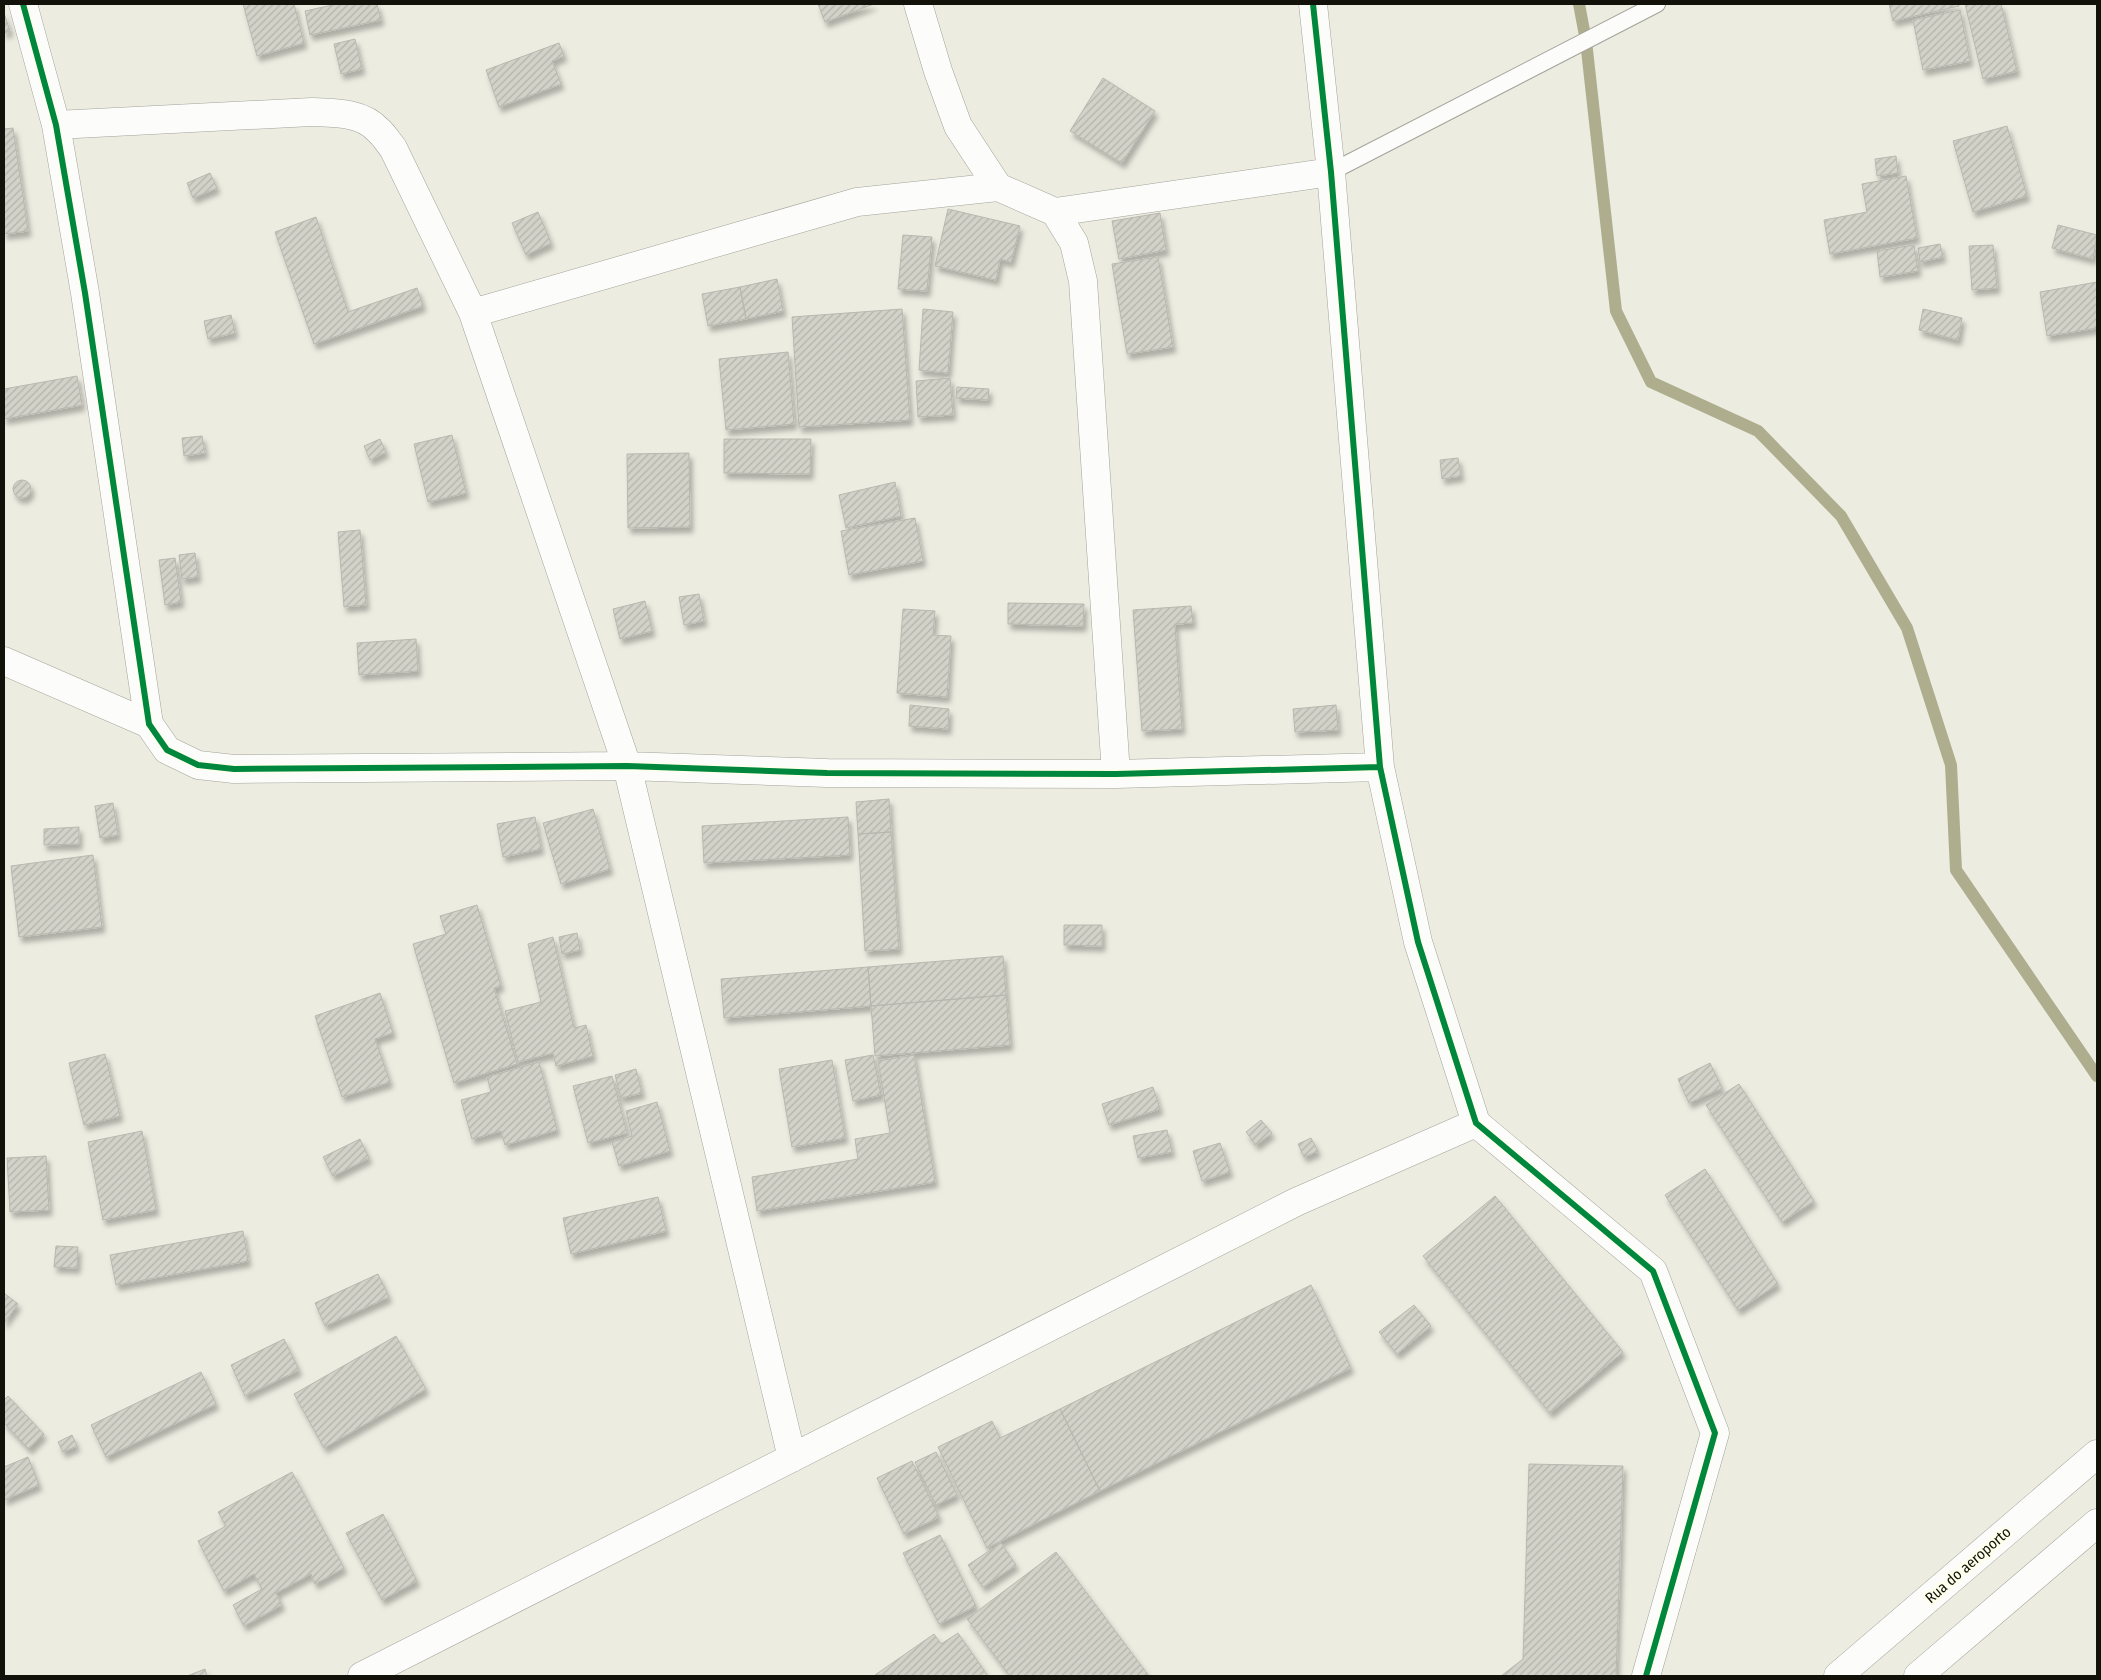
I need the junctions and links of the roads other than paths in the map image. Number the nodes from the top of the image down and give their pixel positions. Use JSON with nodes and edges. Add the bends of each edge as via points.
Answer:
{"nodes":[{"id":1,"x":23,"y":4,"type":"edge"},
{"id":2,"x":918,"y":4,"type":"edge"},
{"id":3,"x":1313,"y":4,"type":"edge"},
{"id":4,"x":1657,"y":4,"type":"edge"},
{"id":5,"x":56,"y":125,"type":"junction"},
{"id":6,"x":1331,"y":172,"type":"junction"},
{"id":7,"x":998,"y":187,"type":"junction"},
{"id":8,"x":1055,"y":212,"type":"junction"},
{"id":9,"x":473,"y":313,"type":"junction"},
{"id":10,"x":4,"y":661,"type":"edge"},
{"id":11,"x":149,"y":724,"type":"junction"},
{"id":12,"x":627,"y":766,"type":"junction"},
{"id":13,"x":1380,"y":767,"type":"junction"},
{"id":14,"x":1116,"y":774,"type":"junction"},
{"id":15,"x":1476,"y":1123,"type":"junction"},
{"id":16,"x":2097,"y":1454,"type":"edge"},
{"id":17,"x":792,"y":1458,"type":"junction"},
{"id":18,"x":2097,"y":1523,"type":"edge"},
{"id":19,"x":362,"y":1676,"type":"edge"},
{"id":20,"x":1646,"y":1676,"type":"edge"},
{"id":21,"x":1838,"y":1676,"type":"edge"},
{"id":22,"x":1918,"y":1676,"type":"edge"}],
"edges":[{"from":1,"to":5,"type":"street"},
{"from":2,"to":7,"type":"street","via":[[958,126]]},
{"from":3,"to":6,"type":"street"},
{"from":4,"to":6,"type":"lane"},
{"from":5,"to":9,"type":"street","via":[[312,112],[358,117],[377,128],[393,148]]},
{"from":5,"to":11,"type":"street","via":[[85,293]]},
{"from":6,"to":8,"type":"street"},
{"from":6,"to":13,"type":"street"},
{"from":7,"to":8,"type":"street"},
{"from":7,"to":9,"type":"street","via":[[857,202]]},
{"from":8,"to":14,"type":"street","via":[[1074,243],[1083,281]]},
{"from":9,"to":12,"type":"street"},
{"from":10,"to":11,"type":"street"},
{"from":11,"to":12,"type":"street","via":[[168,750],[198,764],[234,769]]},
{"from":12,"to":14,"type":"street","via":[[827,773]]},
{"from":12,"to":17,"type":"street"},
{"from":13,"to":14,"type":"street"},
{"from":13,"to":15,"type":"street","via":[[1418,942]]},
{"from":15,"to":17,"type":"street","via":[[1296,1202]]},
{"from":15,"to":20,"type":"street","via":[[1653,1271],[1715,1433]]},
{"from":16,"to":21,"type":"street","name":"Rua do aeroporto"},
{"from":17,"to":19,"type":"street"},
{"from":18,"to":22,"type":"street"}]}
